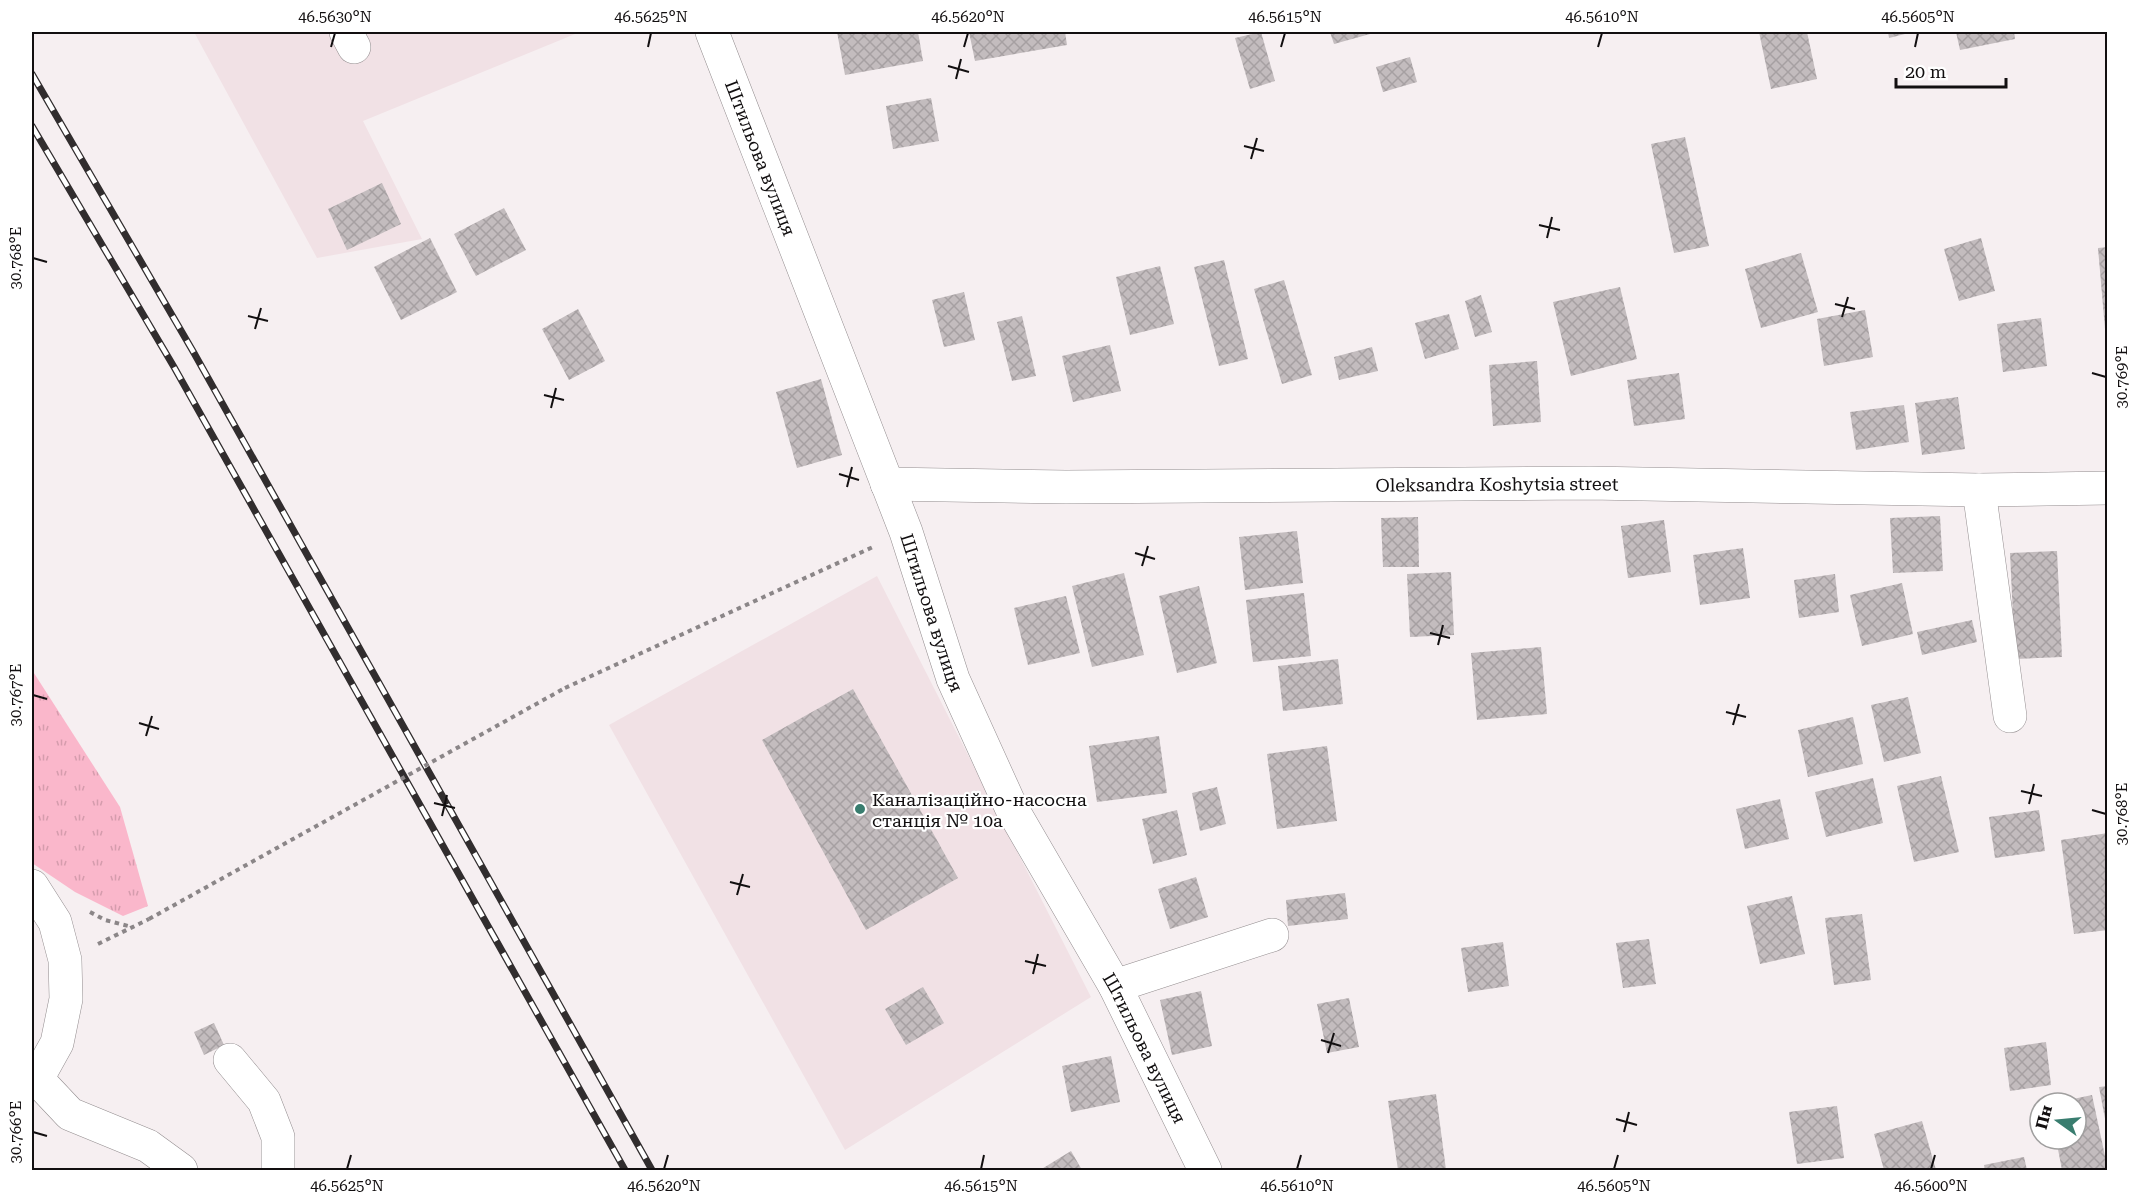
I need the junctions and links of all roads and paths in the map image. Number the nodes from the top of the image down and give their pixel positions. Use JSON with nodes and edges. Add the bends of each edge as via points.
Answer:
{"nodes":[{"id":1,"x":712,"y":32,"type":"edge"},
{"id":2,"x":887,"y":484,"type":"junction"},
{"id":3,"x":2108,"y":488,"type":"edge"},
{"id":4,"x":1978,"y":490,"type":"junction"},
{"id":5,"x":906,"y":532,"type":"junction"},
{"id":6,"x":2010,"y":716,"type":"dead end"},
{"id":7,"x":32,"y":886,"type":"edge"},
{"id":8,"x":1272,"y":935,"type":"dead end"},
{"id":9,"x":65,"y":960,"type":"junction"},
{"id":10,"x":1114,"y":986,"type":"junction"},
{"id":11,"x":230,"y":1060,"type":"dead end"},
{"id":12,"x":34,"y":1081,"type":"edge"},
{"id":13,"x":181,"y":1170,"type":"edge"},
{"id":14,"x":278,"y":1170,"type":"edge"},
{"id":15,"x":1205,"y":1170,"type":"edge"}],
"edges":[{"from":1,"to":2,"type":"street","name":"Штильова вулиця"},
{"from":2,"to":4,"type":"street","name":"Oleksandra Koshytsia street","via":[[1066,487],[1589,483]]},
{"from":2,"to":5,"type":"street","name":"Штильова вулиця"},
{"from":3,"to":4,"type":"street","name":"Oleksandra Koshytsia street"},
{"from":4,"to":6,"type":"street"},
{"from":5,"to":9,"type":"path","bridge":true,"via":[[565,688],[149,919]]},
{"from":5,"to":10,"type":"street","name":"Штильова вулиця","via":[[953,679],[1006,797]]},
{"from":7,"to":9,"type":"street","via":[[55,922]]},
{"from":8,"to":10,"type":"street"},
{"from":9,"to":12,"type":"street","via":[[66,999],[57,1043]]},
{"from":10,"to":15,"type":"street","name":"Штильова вулиця"},
{"from":11,"to":14,"type":"street","via":[[264,1101],[278,1137]]},
{"from":12,"to":13,"type":"street","via":[[70,1114],[148,1146]]}]}
